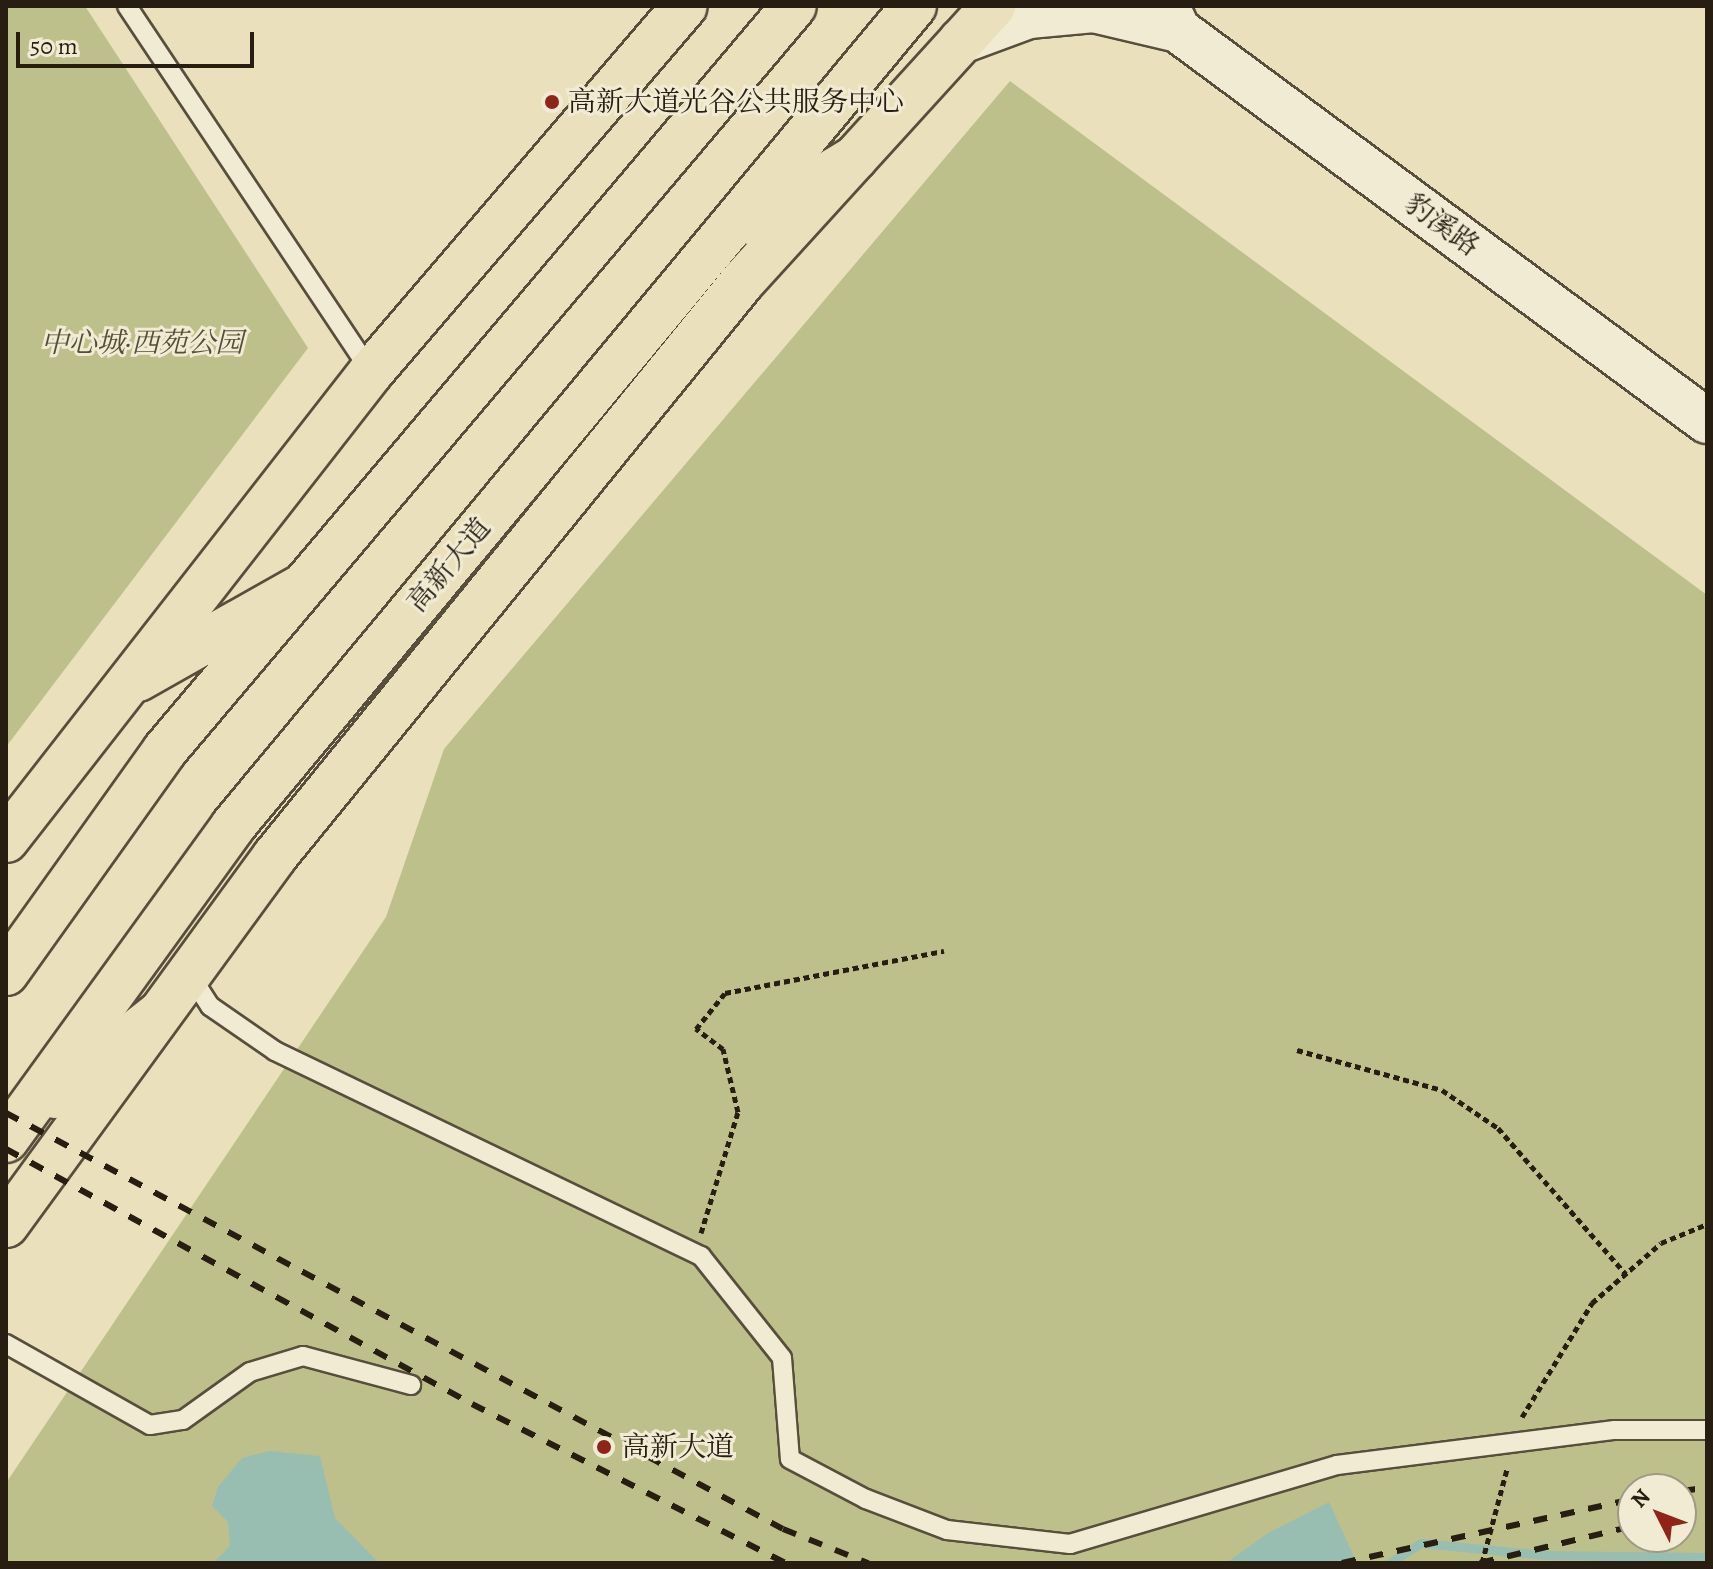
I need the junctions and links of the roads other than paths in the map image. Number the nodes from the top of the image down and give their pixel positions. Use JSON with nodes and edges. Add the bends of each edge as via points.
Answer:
{"nodes":[{"id":1,"x":127,"y":6,"type":"edge"},
{"id":2,"x":685,"y":6,"type":"edge"},
{"id":3,"x":794,"y":6,"type":"edge"},
{"id":4,"x":914,"y":6,"type":"edge"},
{"id":5,"x":993,"y":6,"type":"edge"},
{"id":6,"x":1172,"y":18,"type":"edge"},
{"id":7,"x":961,"y":41,"type":"junction"},
{"id":8,"x":855,"y":158,"type":"junction"},
{"id":9,"x":719,"y":240,"type":"junction"},
{"id":10,"x":371,"y":372,"type":"junction"},
{"id":11,"x":1707,"y":421,"type":"edge"},
{"id":12,"x":304,"y":586,"type":"junction"},
{"id":13,"x":118,"y":689,"type":"junction"},
{"id":14,"x":6,"y":840,"type":"edge"},
{"id":15,"x":6,"y":973,"type":"edge"},
{"id":16,"x":189,"y":973,"type":"junction"},
{"id":17,"x":159,"y":1014,"type":"junction"},
{"id":18,"x":11,"y":1134,"type":"edge"},
{"id":19,"x":6,"y":1225,"type":"edge"},
{"id":20,"x":6,"y":1344,"type":"edge"},
{"id":21,"x":411,"y":1385,"type":"dead end"},
{"id":22,"x":1707,"y":1430,"type":"edge"}],
"edges":[{"from":1,"to":10,"type":"lane"},
{"from":2,"to":10,"type":"main road"},
{"from":3,"to":12,"type":"main road"},
{"from":4,"to":9,"type":"main road","name":"高新大道"},
{"from":5,"to":7,"type":"main road"},
{"from":6,"to":7,"type":"street","via":[[1094,10],[1029,16]]},
{"from":6,"to":11,"type":"street","name":"豹溪路"},
{"from":7,"to":8,"type":"main road"},
{"from":8,"to":9,"type":"main road"},
{"from":8,"to":16,"type":"main road","via":[[743,281],[275,856]]},
{"from":9,"to":18,"type":"main road","name":"高新大道","via":[[233,826]]},
{"from":10,"to":13,"type":"main road"},
{"from":12,"to":13,"type":"main road"},
{"from":12,"to":15,"type":"main road","via":[[165,750]]},
{"from":13,"to":14,"type":"main road"},
{"from":16,"to":17,"type":"main road"},
{"from":16,"to":22,"type":"lane","via":[[210,1006],[275,1051],[693,1252],[782,1358],[790,1459],[866,1499],[947,1530],[1070,1544],[1337,1465],[1615,1430]]},
{"from":17,"to":18,"type":"main road"},
{"from":17,"to":19,"type":"main road"},
{"from":20,"to":21,"type":"lane","via":[[150,1425],[183,1420],[250,1372],[303,1356]]}]}
